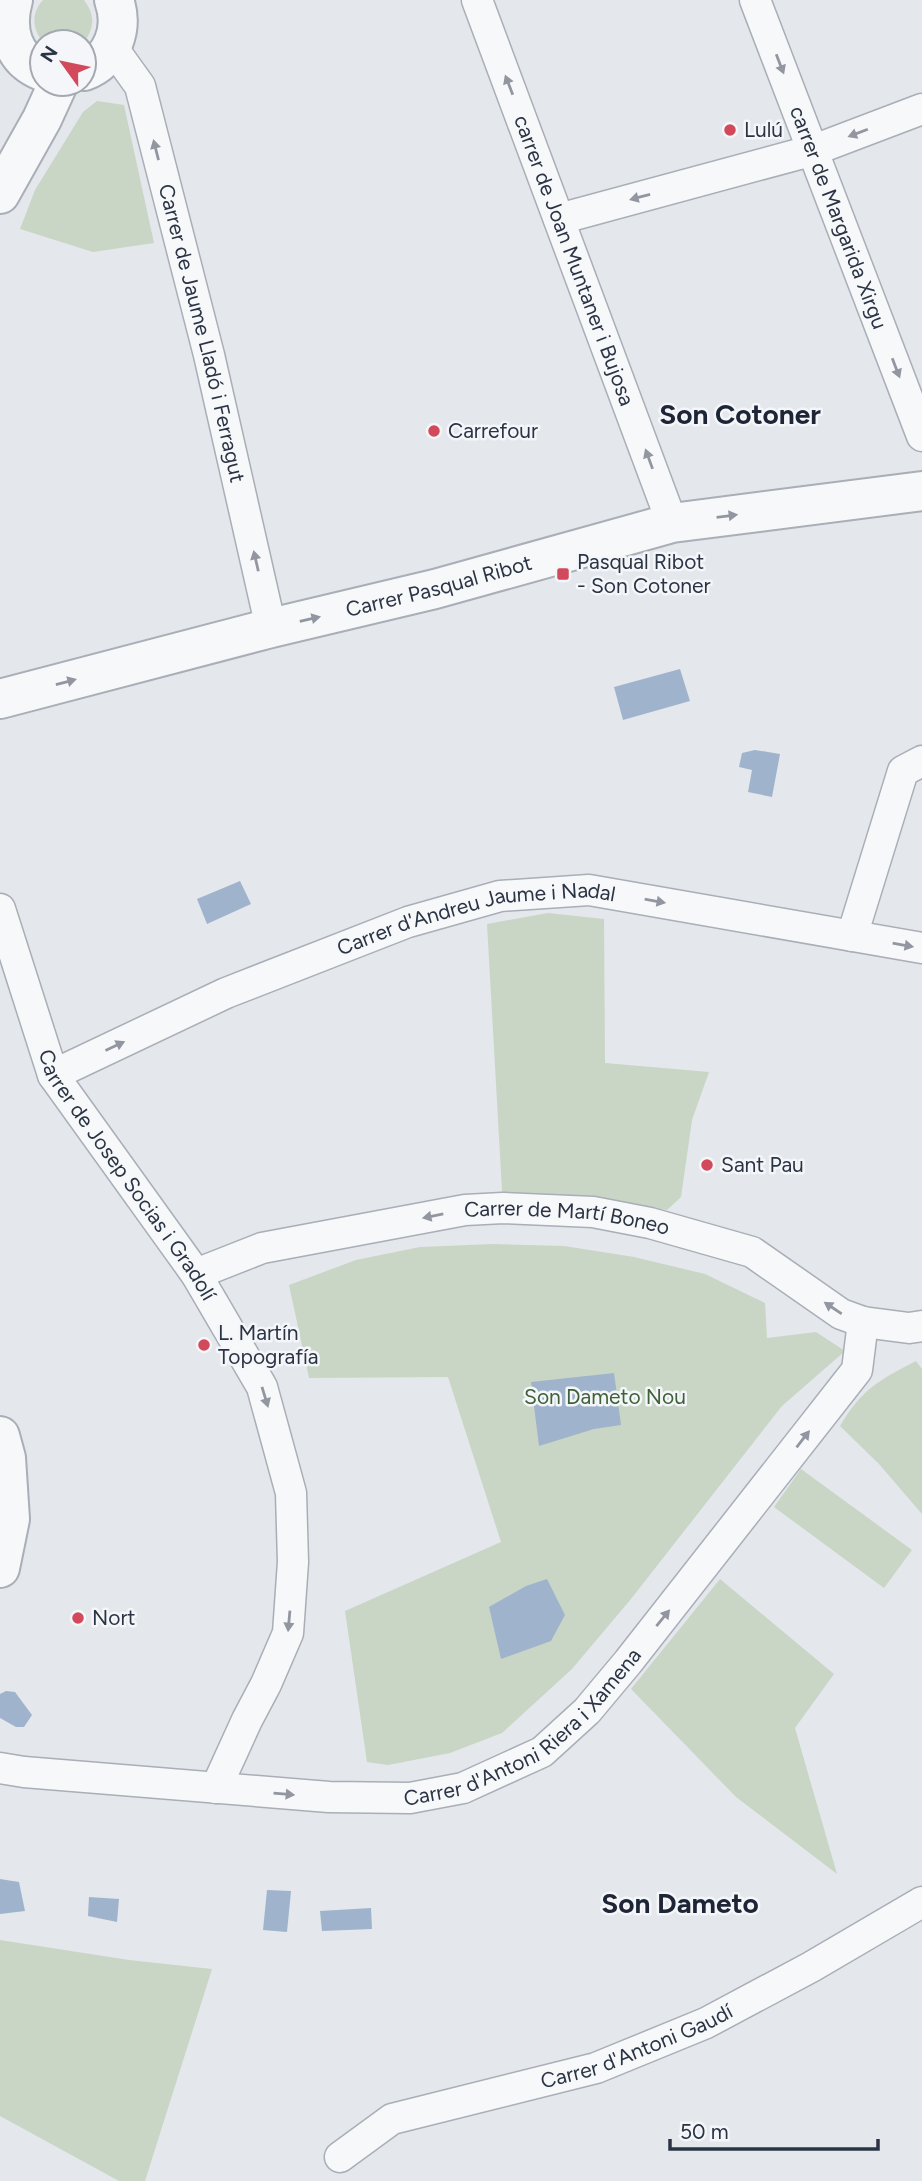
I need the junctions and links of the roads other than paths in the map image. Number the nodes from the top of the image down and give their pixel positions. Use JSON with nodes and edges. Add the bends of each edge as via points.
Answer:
{"nodes":[{"id":1,"x":114,"y":0,"type":"edge"},
{"id":2,"x":477,"y":0,"type":"edge"},
{"id":3,"x":755,"y":0,"type":"edge"},
{"id":4,"x":8,"y":21,"type":"edge"},
{"id":5,"x":98,"y":59,"type":"edge"},
{"id":6,"x":28,"y":61,"type":"edge"},
{"id":7,"x":52,"y":98,"type":"edge"},
{"id":8,"x":922,"y":108,"type":"edge"},
{"id":9,"x":814,"y":150,"type":"junction"},
{"id":10,"x":0,"y":194,"type":"edge"},
{"id":11,"x":559,"y":219,"type":"junction"},
{"id":12,"x":922,"y":436,"type":"edge"},
{"id":13,"x":922,"y":491,"type":"edge"},
{"id":14,"x":672,"y":523,"type":"junction"},
{"id":15,"x":271,"y":628,"type":"junction"},
{"id":16,"x":0,"y":699,"type":"edge"},
{"id":17,"x":922,"y":761,"type":"edge"},
{"id":18,"x":0,"y":909,"type":"edge"},
{"id":19,"x":852,"y":936,"type":"junction"},
{"id":20,"x":922,"y":948,"type":"edge"},
{"id":21,"x":53,"y":1075,"type":"junction"},
{"id":22,"x":196,"y":1274,"type":"junction"},
{"id":23,"x":863,"y":1322,"type":"junction"},
{"id":24,"x":922,"y":1326,"type":"edge"},
{"id":25,"x":0,"y":1436,"type":"edge"},
{"id":26,"x":0,"y":1568,"type":"edge"},
{"id":27,"x":0,"y":1768,"type":"edge"},
{"id":28,"x":216,"y":1788,"type":"junction"},
{"id":29,"x":922,"y":1902,"type":"edge"},
{"id":30,"x":340,"y":2157,"type":"dead end"}],
"edges":[{"from":1,"to":5,"type":"street","via":[[117,33]]},
{"from":11,"to":2,"type":"street","name":"carrer de Joan Muntaner i Bujosa","one_way":true},
{"from":3,"to":9,"type":"street","name":"carrer de Margarida Xirgu","one_way":true},
{"from":4,"to":6,"type":"street","via":[[14,46]]},
{"from":15,"to":5,"type":"street","name":"Carrer de Jaume Lladó i Ferragut","one_way":true,"via":[[209,355],[139,86]]},
{"from":7,"to":10,"type":"street"},
{"from":8,"to":9,"type":"street","one_way":true},
{"from":9,"to":11,"type":"street","one_way":true},
{"from":9,"to":12,"type":"street","name":"carrer de Margarida Xirgu","one_way":true},
{"from":14,"to":11,"type":"street","name":"carrer de Joan Muntaner i Bujosa","one_way":true},
{"from":14,"to":13,"type":"street","name":"Carrer Pasqual Ribot","one_way":true},
{"from":15,"to":14,"type":"street","name":"Carrer Pasqual Ribot","one_way":true,"via":[[435,589]]},
{"from":16,"to":15,"type":"street","name":"Carrer Pasqual Ribot","one_way":true},
{"from":17,"to":19,"type":"street","via":[[903,771]]},
{"from":18,"to":21,"type":"street","name":"Carrer de Josep Socias i Gradolí"},
{"from":19,"to":20,"type":"street","name":"Carrer d'Andreu Jaume i Nadal","one_way":true},
{"from":21,"to":19,"type":"street","name":"Carrer d'Andreu Jaume i Nadal","one_way":true,"via":[[226,993],[408,922],[500,895],[589,890]]},
{"from":21,"to":22,"type":"street","name":"Carrer de Josep Socias i Gradolí"},
{"from":23,"to":22,"type":"street","name":"Carrer de Martí Boneo","one_way":true,"via":[[842,1314],[752,1252],[593,1212],[465,1210],[262,1248]]},
{"from":22,"to":28,"type":"street","name":"Carrer de Josep Socias i Gradolí","one_way":true,"via":[[262,1387],[291,1493],[288,1633]]},
{"from":23,"to":24,"type":"street","name":"Carrer de Martí Boneo"},
{"from":28,"to":23,"type":"street","name":"Carrer d'Antoni Riera i Xamena","one_way":true,"via":[[350,1799],[410,1798],[463,1788],[542,1752],[587,1711],[628,1662],[857,1370]]},
{"from":25,"to":26,"type":"street","via":[[10,1519]]},
{"from":27,"to":28,"type":"street","name":"Carrer d'Antoni Riera i Xamena"},
{"from":29,"to":30,"type":"street","name":"Carrer d'Antoni Gaudí","via":[[706,2023],[596,2068],[392,2119]]}]}
